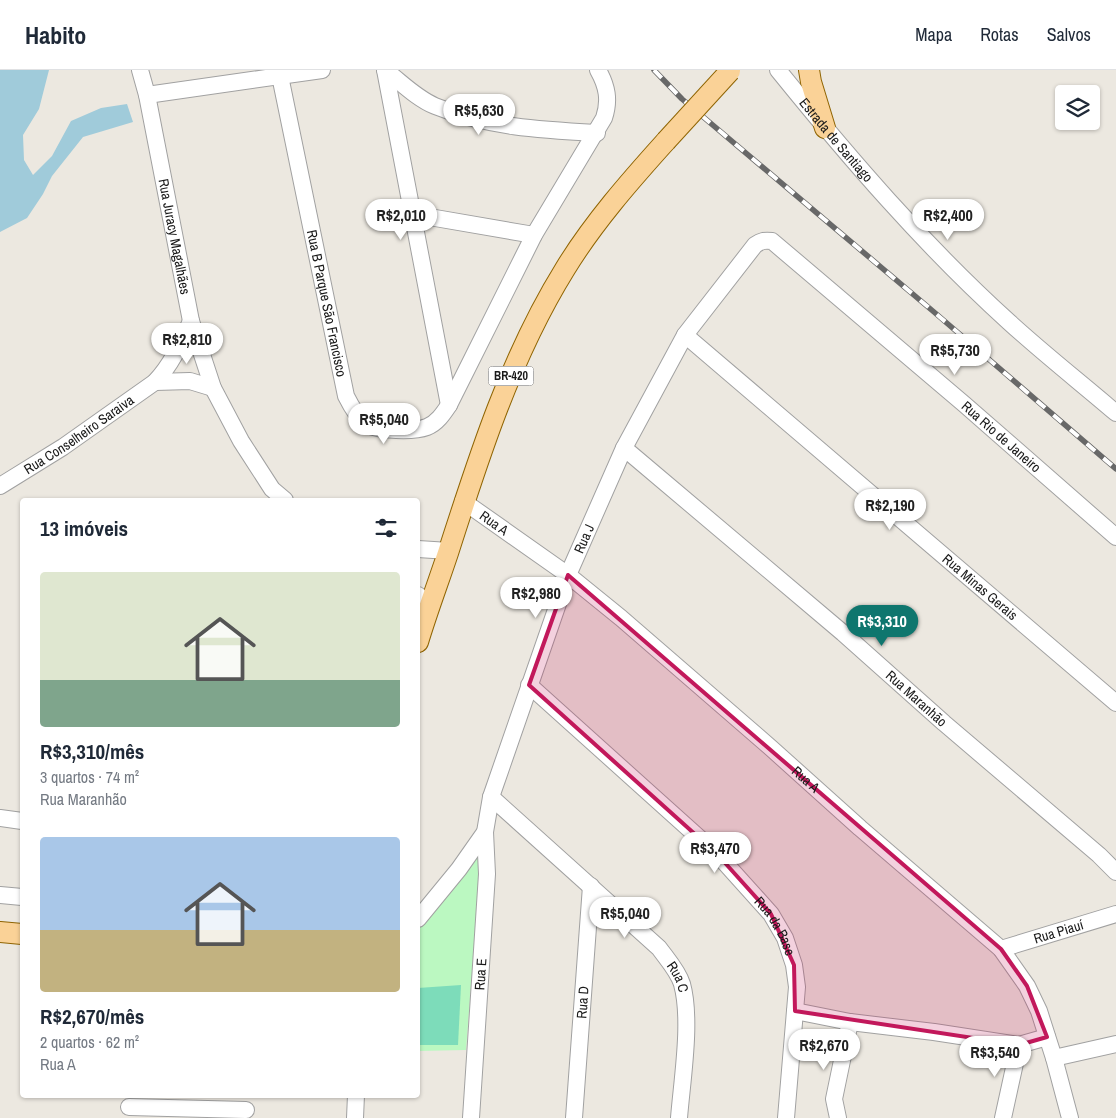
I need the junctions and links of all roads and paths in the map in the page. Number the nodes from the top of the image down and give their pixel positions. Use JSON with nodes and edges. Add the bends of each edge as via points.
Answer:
{"nodes":[{"id":1,"x":140,"y":70,"type":"edge"},
{"id":2,"x":322,"y":70,"type":"edge"},
{"id":3,"x":385,"y":70,"type":"edge"},
{"id":4,"x":598,"y":70,"type":"edge"},
{"id":5,"x":778,"y":70,"type":"edge"},
{"id":6,"x":809,"y":70,"type":"edge"},
{"id":7,"x":730,"y":71,"type":"edge"},
{"id":8,"x":280,"y":76,"type":"junction"},
{"id":9,"x":147,"y":95,"type":"junction"},
{"id":10,"x":825,"y":128,"type":"junction"},
{"id":11,"x":597,"y":132,"type":"junction"},
{"id":12,"x":412,"y":214,"type":"junction"},
{"id":13,"x":534,"y":235,"type":"junction"},
{"id":14,"x":772,"y":241,"type":"joint"},
{"id":15,"x":191,"y":321,"type":"junction"},
{"id":16,"x":685,"y":335,"type":"junction"},
{"id":17,"x":155,"y":382,"type":"junction"},
{"id":18,"x":213,"y":388,"type":"junction"},
{"id":19,"x":449,"y":405,"type":"junction"},
{"id":20,"x":1116,"y":414,"type":"edge"},
{"id":21,"x":624,"y":448,"type":"junction"},
{"id":22,"x":0,"y":486,"type":"edge"},
{"id":23,"x":270,"y":495,"type":"edge"},
{"id":24,"x":464,"y":501,"type":"junction"},
{"id":25,"x":1116,"y":537,"type":"edge"},
{"id":26,"x":420,"y":549,"type":"edge"},
{"id":27,"x":448,"y":551,"type":"junction"},
{"id":28,"x":568,"y":575,"type":"junction"},
{"id":29,"x":424,"y":601,"type":"edge"},
{"id":30,"x":420,"y":628,"type":"edge"},
{"id":31,"x":529,"y":685,"type":"junction"},
{"id":32,"x":1116,"y":702,"type":"edge"},
{"id":33,"x":491,"y":797,"type":"junction"},
{"id":34,"x":0,"y":818,"type":"edge"},
{"id":35,"x":20,"y":821,"type":"edge"},
{"id":36,"x":485,"y":832,"type":"junction"},
{"id":37,"x":1116,"y":872,"type":"edge"},
{"id":38,"x":591,"y":886,"type":"junction"},
{"id":39,"x":0,"y":895,"type":"edge"},
{"id":40,"x":20,"y":897,"type":"edge"},
{"id":41,"x":1116,"y":914,"type":"edge"},
{"id":42,"x":420,"y":917,"type":"edge"},
{"id":43,"x":0,"y":932,"type":"edge"},
{"id":44,"x":20,"y":934,"type":"edge"},
{"id":45,"x":1001,"y":949,"type":"junction"},
{"id":46,"x":795,"y":1012,"type":"junction"},
{"id":47,"x":850,"y":1022,"type":"junction"},
{"id":48,"x":1047,"y":1037,"type":"junction"},
{"id":49,"x":1116,"y":1044,"type":"edge"},
{"id":50,"x":1019,"y":1045,"type":"junction"},
{"id":51,"x":1054,"y":1058,"type":"junction"},
{"id":52,"x":356,"y":1098,"type":"edge"},
{"id":53,"x":130,"y":1107,"type":"edge"},
{"id":54,"x":246,"y":1108,"type":"edge"},
{"id":55,"x":355,"y":1118,"type":"edge"},
{"id":56,"x":471,"y":1118,"type":"edge"},
{"id":57,"x":574,"y":1118,"type":"edge"},
{"id":58,"x":679,"y":1118,"type":"edge"},
{"id":59,"x":786,"y":1118,"type":"edge"},
{"id":60,"x":838,"y":1118,"type":"edge"},
{"id":61,"x":1004,"y":1118,"type":"edge"},
{"id":62,"x":1070,"y":1118,"type":"edge"}],
"edges":[{"from":1,"to":9,"type":"street","name":"Rua Juracy Magalhães"},
{"from":2,"to":8,"type":"street"},
{"from":3,"to":11,"type":"street","via":[[434,106],[480,121],[543,130]]},
{"from":3,"to":12,"type":"street"},
{"from":4,"to":11,"type":"street","name":"Rua B Parque São Francisco","via":[[608,93],[608,107]]},
{"from":5,"to":10,"type":"street","name":"Estrada de Santiago"},
{"from":6,"to":10,"type":"main road"},
{"from":7,"to":24,"type":"main road","number":"BR-420","bridge":true,"via":[[604,214],[566,268],[509,380]]},
{"from":8,"to":9,"type":"street"},
{"from":8,"to":19,"type":"street","name":"Rua B Parque São Francisco","via":[[346,396],[351,406],[366,424],[378,429],[410,430],[427,427],[438,420]]},
{"from":9,"to":15,"type":"street","name":"Rua Juracy Magalhães"},
{"from":10,"to":20,"type":"street","name":"Estrada de Santiago","via":[[869,180],[952,267],[1009,323]]},
{"from":11,"to":13,"type":"street","name":"Rua B Parque São Francisco"},
{"from":12,"to":13,"type":"street"},
{"from":12,"to":19,"type":"street"},
{"from":13,"to":19,"type":"street","name":"Rua B Parque São Francisco"},
{"from":14,"to":16,"type":"street","name":"Rua J","via":[[754,245]]},
{"from":14,"to":25,"type":"street","name":"Rua Rio de Janeiro"},
{"from":15,"to":17,"type":"street","name":"Rua Conselheiro Saraiva","via":[[173,359]]},
{"from":15,"to":18,"type":"street","name":"Rua Juracy Magalhães"},
{"from":16,"to":21,"type":"street","name":"Rua J"},
{"from":16,"to":32,"type":"street","name":"Rua Minas Gerais"},
{"from":17,"to":18,"type":"street","via":[[190,381]]},
{"from":17,"to":22,"type":"street","name":"Rua Conselheiro Saraiva"},
{"from":18,"to":23,"type":"street","name":"Rua Juracy Magalhães"},
{"from":21,"to":28,"type":"street","name":"Rua J"},
{"from":21,"to":37,"type":"street","name":"Rua Maranhão","via":[[843,633]]},
{"from":24,"to":27,"type":"main road","number":"BR-420"},
{"from":24,"to":28,"type":"street","name":"Rua A"},
{"from":26,"to":27,"type":"street"},
{"from":27,"to":29,"type":"main road","number":"BR-420"},
{"from":28,"to":31,"type":"street","name":"Rua J"},
{"from":28,"to":45,"type":"street","name":"Rua A"},
{"from":29,"to":30,"type":"main road","number":"BR-420"},
{"from":31,"to":33,"type":"street","name":"Rua J"},
{"from":31,"to":46,"type":"street","name":"Rua da Base","via":[[717,854],[771,914],[785,938],[794,965],[797,988]]},
{"from":33,"to":36,"type":"street","name":"Rua J"},
{"from":33,"to":38,"type":"street","name":"Rua C"},
{"from":34,"to":35,"type":"street"},
{"from":36,"to":42,"type":"street","name":"Rua J"},
{"from":36,"to":56,"type":"street","name":"Rua E","via":[[487,874]]},
{"from":38,"to":57,"type":"street","name":"Rua D"},
{"from":38,"to":58,"type":"street","name":"Rua C","via":[[659,948],[681,982],[686,1012]]},
{"from":39,"to":40,"type":"street"},
{"from":41,"to":45,"type":"street","name":"Rua Piauí"},
{"from":43,"to":44,"type":"main road"},
{"from":45,"to":48,"type":"street","name":"Rua A","via":[[1027,986]]},
{"from":46,"to":47,"type":"street"},
{"from":46,"to":59,"type":"street","name":"Rua da Base"},
{"from":47,"to":50,"type":"street"},
{"from":47,"to":60,"type":"street","via":[[834,1099]]},
{"from":48,"to":50,"type":"street"},
{"from":48,"to":51,"type":"street","name":"Rua A"},
{"from":49,"to":51,"type":"street"},
{"from":50,"to":61,"type":"street"},
{"from":51,"to":62,"type":"street","name":"Rua A"},
{"from":52,"to":55,"type":"street"},
{"from":53,"to":54,"type":"street"}]}
